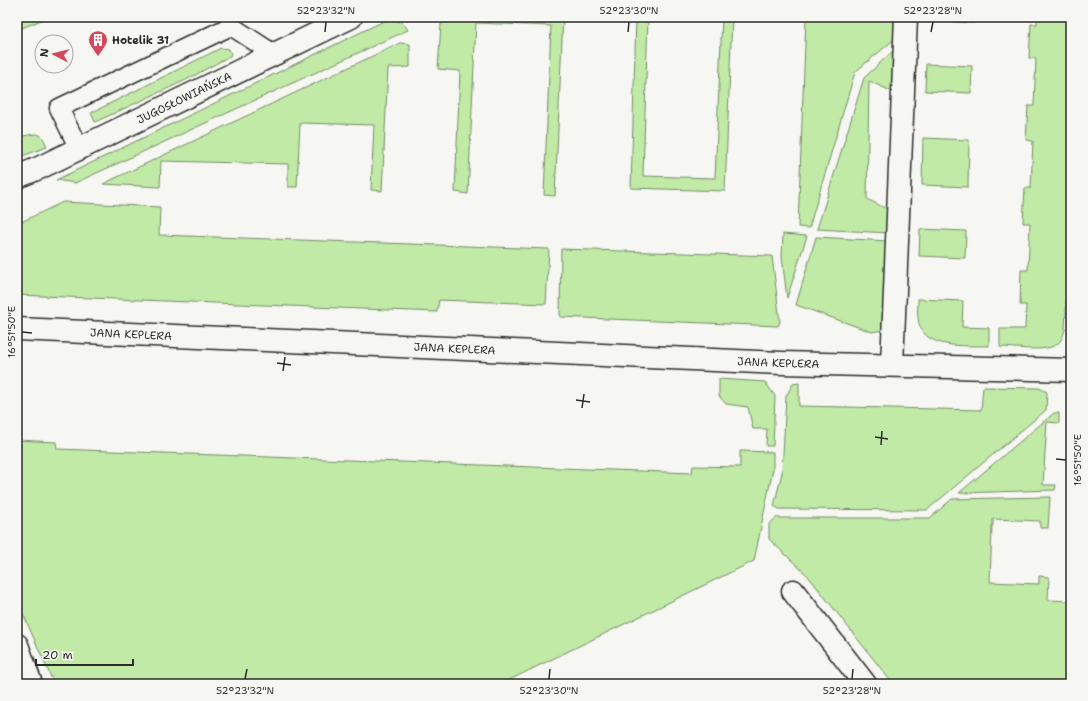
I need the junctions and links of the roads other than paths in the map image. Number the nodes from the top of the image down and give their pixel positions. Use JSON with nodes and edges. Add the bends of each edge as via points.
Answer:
{"nodes":[{"id":1,"x":351,"y":17,"type":"edge"},
{"id":2,"x":906,"y":17,"type":"edge"},
{"id":3,"x":274,"y":54,"type":"junction"},
{"id":4,"x":79,"y":149,"type":"junction"},
{"id":5,"x":17,"y":177,"type":"edge"},
{"id":6,"x":17,"y":329,"type":"edge"},
{"id":7,"x":892,"y":365,"type":"junction"},
{"id":8,"x":1071,"y":370,"type":"edge"},
{"id":9,"x":793,"y":591,"type":"dead end"},
{"id":10,"x":17,"y":645,"type":"edge"},
{"id":11,"x":31,"y":684,"type":"edge"},
{"id":12,"x":865,"y":684,"type":"edge"}],
"edges":[{"from":1,"to":3,"type":"street","name":"JUGOSŁOWIAŃSKA"},
{"from":2,"to":7,"type":"street"},
{"from":3,"to":4,"type":"street","name":"JUGOSŁOWIAŃSKA"},
{"from":3,"to":4,"type":"lane","via":[[231,26],[66,104],[59,108]]},
{"from":4,"to":5,"type":"street","name":"JUGOSŁOWIAŃSKA"},
{"from":6,"to":7,"type":"street","name":"JANA KEPLERA"},
{"from":7,"to":8,"type":"street","name":"JANA KEPLERA"},
{"from":9,"to":12,"type":"street"},
{"from":10,"to":11,"type":"street"}]}
